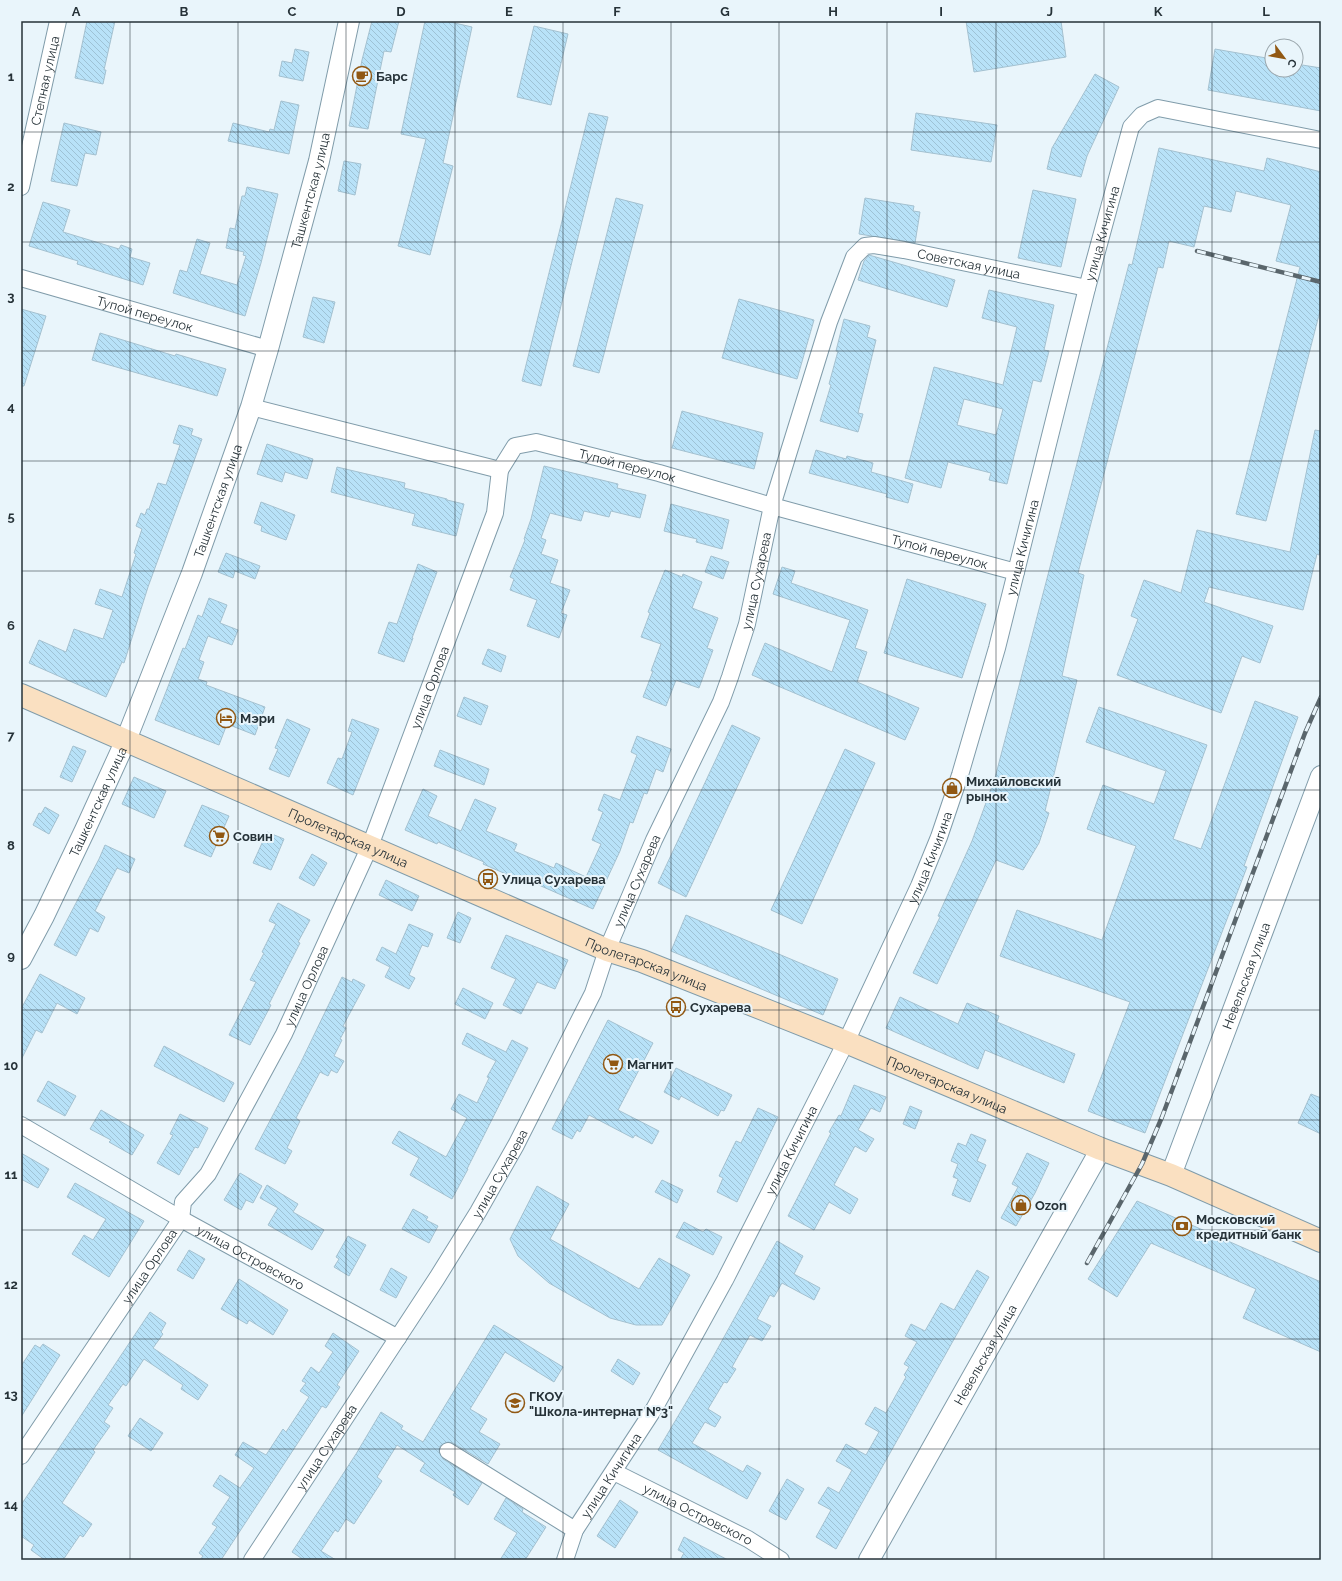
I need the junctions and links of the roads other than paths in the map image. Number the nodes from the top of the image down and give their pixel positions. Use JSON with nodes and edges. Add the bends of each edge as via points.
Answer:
{"nodes":[{"id":1,"x":58,"y":21,"type":"edge"},
{"id":2,"x":349,"y":21,"type":"edge"},
{"id":3,"x":1321,"y":140,"type":"edge"},
{"id":4,"x":21,"y":187,"type":"edge"},
{"id":5,"x":854,"y":257,"type":"joint"},
{"id":6,"x":21,"y":278,"type":"edge"},
{"id":7,"x":1087,"y":288,"type":"junction"},
{"id":8,"x":268,"y":348,"type":"junction"},
{"id":9,"x":251,"y":407,"type":"junction"},
{"id":10,"x":500,"y":470,"type":"junction"},
{"id":11,"x":772,"y":506,"type":"junction"},
{"id":12,"x":1016,"y":572,"type":"junction"},
{"id":13,"x":21,"y":695,"type":"edge"},
{"id":14,"x":126,"y":740,"type":"junction"},
{"id":15,"x":1321,"y":776,"type":"edge"},
{"id":16,"x":370,"y":846,"type":"junction"},
{"id":17,"x":607,"y":950,"type":"junction"},
{"id":18,"x":21,"y":959,"type":"edge"},
{"id":19,"x":846,"y":1042,"type":"junction"},
{"id":20,"x":21,"y":1126,"type":"edge"},
{"id":21,"x":1101,"y":1149,"type":"junction"},
{"id":22,"x":1171,"y":1175,"type":"junction"},
{"id":23,"x":181,"y":1219,"type":"junction"},
{"id":24,"x":1321,"y":1241,"type":"edge"},
{"id":25,"x":398,"y":1338,"type":"junction"},
{"id":26,"x":448,"y":1451,"type":"dead end"},
{"id":27,"x":21,"y":1456,"type":"edge"},
{"id":28,"x":614,"y":1472,"type":"junction"},
{"id":29,"x":575,"y":1530,"type":"junction"},
{"id":30,"x":252,"y":1560,"type":"edge"},
{"id":31,"x":565,"y":1560,"type":"edge"},
{"id":32,"x":781,"y":1560,"type":"edge"},
{"id":33,"x":869,"y":1560,"type":"edge"}],
"edges":[{"from":1,"to":4,"type":"street","name":"Степная улица"},
{"from":2,"to":8,"type":"street","name":"Ташкентская улица","via":[[319,161]]},
{"from":3,"to":7,"type":"street","name":"улица Кичигина","via":[[1158,108],[1142,115],[1130,127]]},
{"from":5,"to":7,"type":"street","name":"Советская улица","via":[[865,246],[874,245]]},
{"from":5,"to":11,"type":"street","name":"улица Сухарева","via":[[829,322]]},
{"from":6,"to":8,"type":"street","name":"Тупой переулок"},
{"from":7,"to":12,"type":"street","name":"улица Кичигина"},
{"from":8,"to":9,"type":"street","name":"Ташкентская улица"},
{"from":9,"to":10,"type":"street"},
{"from":9,"to":14,"type":"street","name":"Ташкентская улица","via":[[192,573]]},
{"from":10,"to":11,"type":"street","name":"Тупой переулок","via":[[515,446],[536,442],[659,473]]},
{"from":10,"to":16,"type":"street","name":"улица Орлова","via":[[495,513]]},
{"from":11,"to":12,"type":"street","name":"Тупой переулок"},
{"from":11,"to":17,"type":"street","name":"улица Сухарева","via":[[747,624],[721,702],[654,840]]},
{"from":12,"to":19,"type":"street","name":"улица Кичигина","via":[[983,697],[938,837]]},
{"from":13,"to":14,"type":"main road","name":"Пролетарская улица"},
{"from":14,"to":16,"type":"main road","name":"Пролетарская улица"},
{"from":14,"to":18,"type":"street","name":"Ташкентская улица","via":[[44,916]]},
{"from":15,"to":22,"type":"street","name":"Невельская улица"},
{"from":16,"to":17,"type":"main road","name":"Пролетарская улица"},
{"from":16,"to":23,"type":"street","name":"улица Орлова","via":[[284,1034],[208,1174],[183,1202]]},
{"from":17,"to":19,"type":"main road","name":"Пролетарская улица","via":[[642,961]]},
{"from":17,"to":25,"type":"street","name":"улица Сухарева","via":[[593,993],[516,1145],[474,1219]]},
{"from":19,"to":21,"type":"main road","name":"Пролетарская улица"},
{"from":19,"to":28,"type":"street","name":"улица Кичигина","via":[[725,1280],[654,1409]]},
{"from":20,"to":23,"type":"street","name":"улица Островского"},
{"from":21,"to":22,"type":"main road","name":"Пролетарская улица"},
{"from":21,"to":33,"type":"street","name":"Невельская улица"},
{"from":22,"to":24,"type":"main road","name":"Пролетарская улица"},
{"from":23,"to":25,"type":"street","name":"улица Островского"},
{"from":23,"to":27,"type":"street","name":"улица Орлова"},
{"from":25,"to":30,"type":"street","name":"улица Сухарева"},
{"from":26,"to":29,"type":"street"},
{"from":28,"to":29,"type":"street","name":"улица Кичигина"},
{"from":28,"to":32,"type":"street","name":"улица Островского","via":[[735,1532]]},
{"from":29,"to":31,"type":"street","name":"улица Кичигина"}]}
